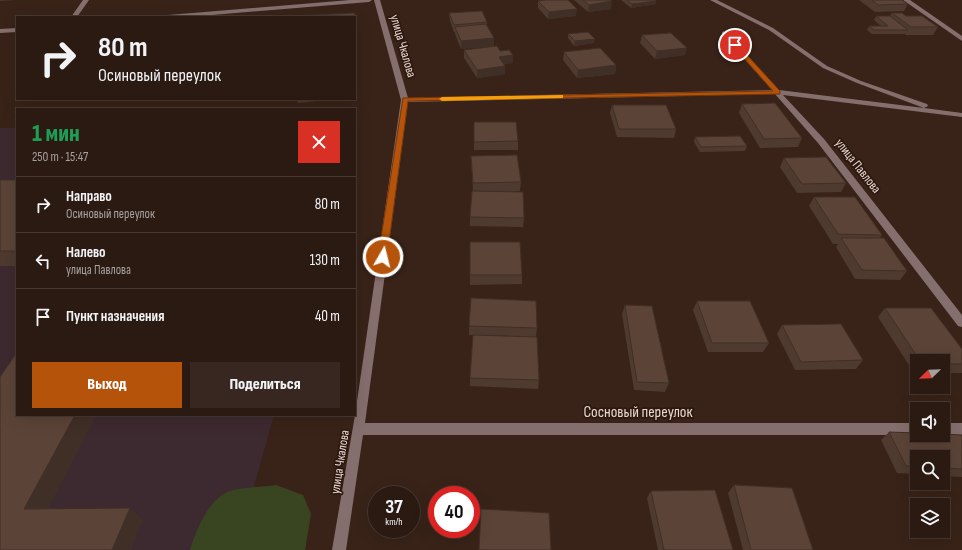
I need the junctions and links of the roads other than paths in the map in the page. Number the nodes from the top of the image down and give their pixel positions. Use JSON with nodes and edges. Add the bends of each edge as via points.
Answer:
{"nodes":[{"id":1,"x":86,"y":0,"type":"edge"},
{"id":2,"x":369,"y":0,"type":"edge"},
{"id":3,"x":377,"y":0,"type":"edge"},
{"id":4,"x":713,"y":0,"type":"edge"},
{"id":5,"x":906,"y":0,"type":"edge"},
{"id":6,"x":75,"y":16,"type":"edge"},
{"id":7,"x":180,"y":16,"type":"edge"},
{"id":8,"x":16,"y":30,"type":"edge"},
{"id":9,"x":0,"y":31,"type":"edge"},
{"id":10,"x":724,"y":33,"type":"dead end"},
{"id":11,"x":962,"y":39,"type":"edge"},
{"id":12,"x":778,"y":92,"type":"junction"},
{"id":13,"x":405,"y":100,"type":"junction"},
{"id":14,"x":941,"y":113,"type":"junction"},
{"id":15,"x":962,"y":115,"type":"edge"},
{"id":16,"x":962,"y":118,"type":"edge"},
{"id":17,"x":962,"y":323,"type":"edge"},
{"id":18,"x":962,"y":428,"type":"edge"},
{"id":19,"x":358,"y":429,"type":"junction"},
{"id":20,"x":910,"y":429,"type":"edge"},
{"id":21,"x":950,"y":429,"type":"edge"},
{"id":22,"x":339,"y":550,"type":"edge"}],
"edges":[{"from":1,"to":6,"type":"street"},
{"from":2,"to":7,"type":"street"},
{"from":3,"to":13,"type":"street","name":"улица Чкалова"},
{"from":4,"to":14,"type":"street","via":[[772,29],[825,67]]},
{"from":5,"to":11,"type":"street"},
{"from":8,"to":9,"type":"street"},
{"from":10,"to":12,"type":"street","name":"улица Павлова"},
{"from":12,"to":13,"type":"street"},
{"from":12,"to":14,"type":"street"},
{"from":12,"to":17,"type":"street","name":"улица Павлова","via":[[822,141]]},
{"from":13,"to":19,"type":"street","name":"улица Чкалова"},
{"from":14,"to":15,"type":"street"},
{"from":14,"to":16,"type":"street"},
{"from":18,"to":21,"type":"street"},
{"from":19,"to":20,"type":"street","name":"Сосновый переулок"},
{"from":19,"to":22,"type":"street","name":"улица Чкалова"}]}
